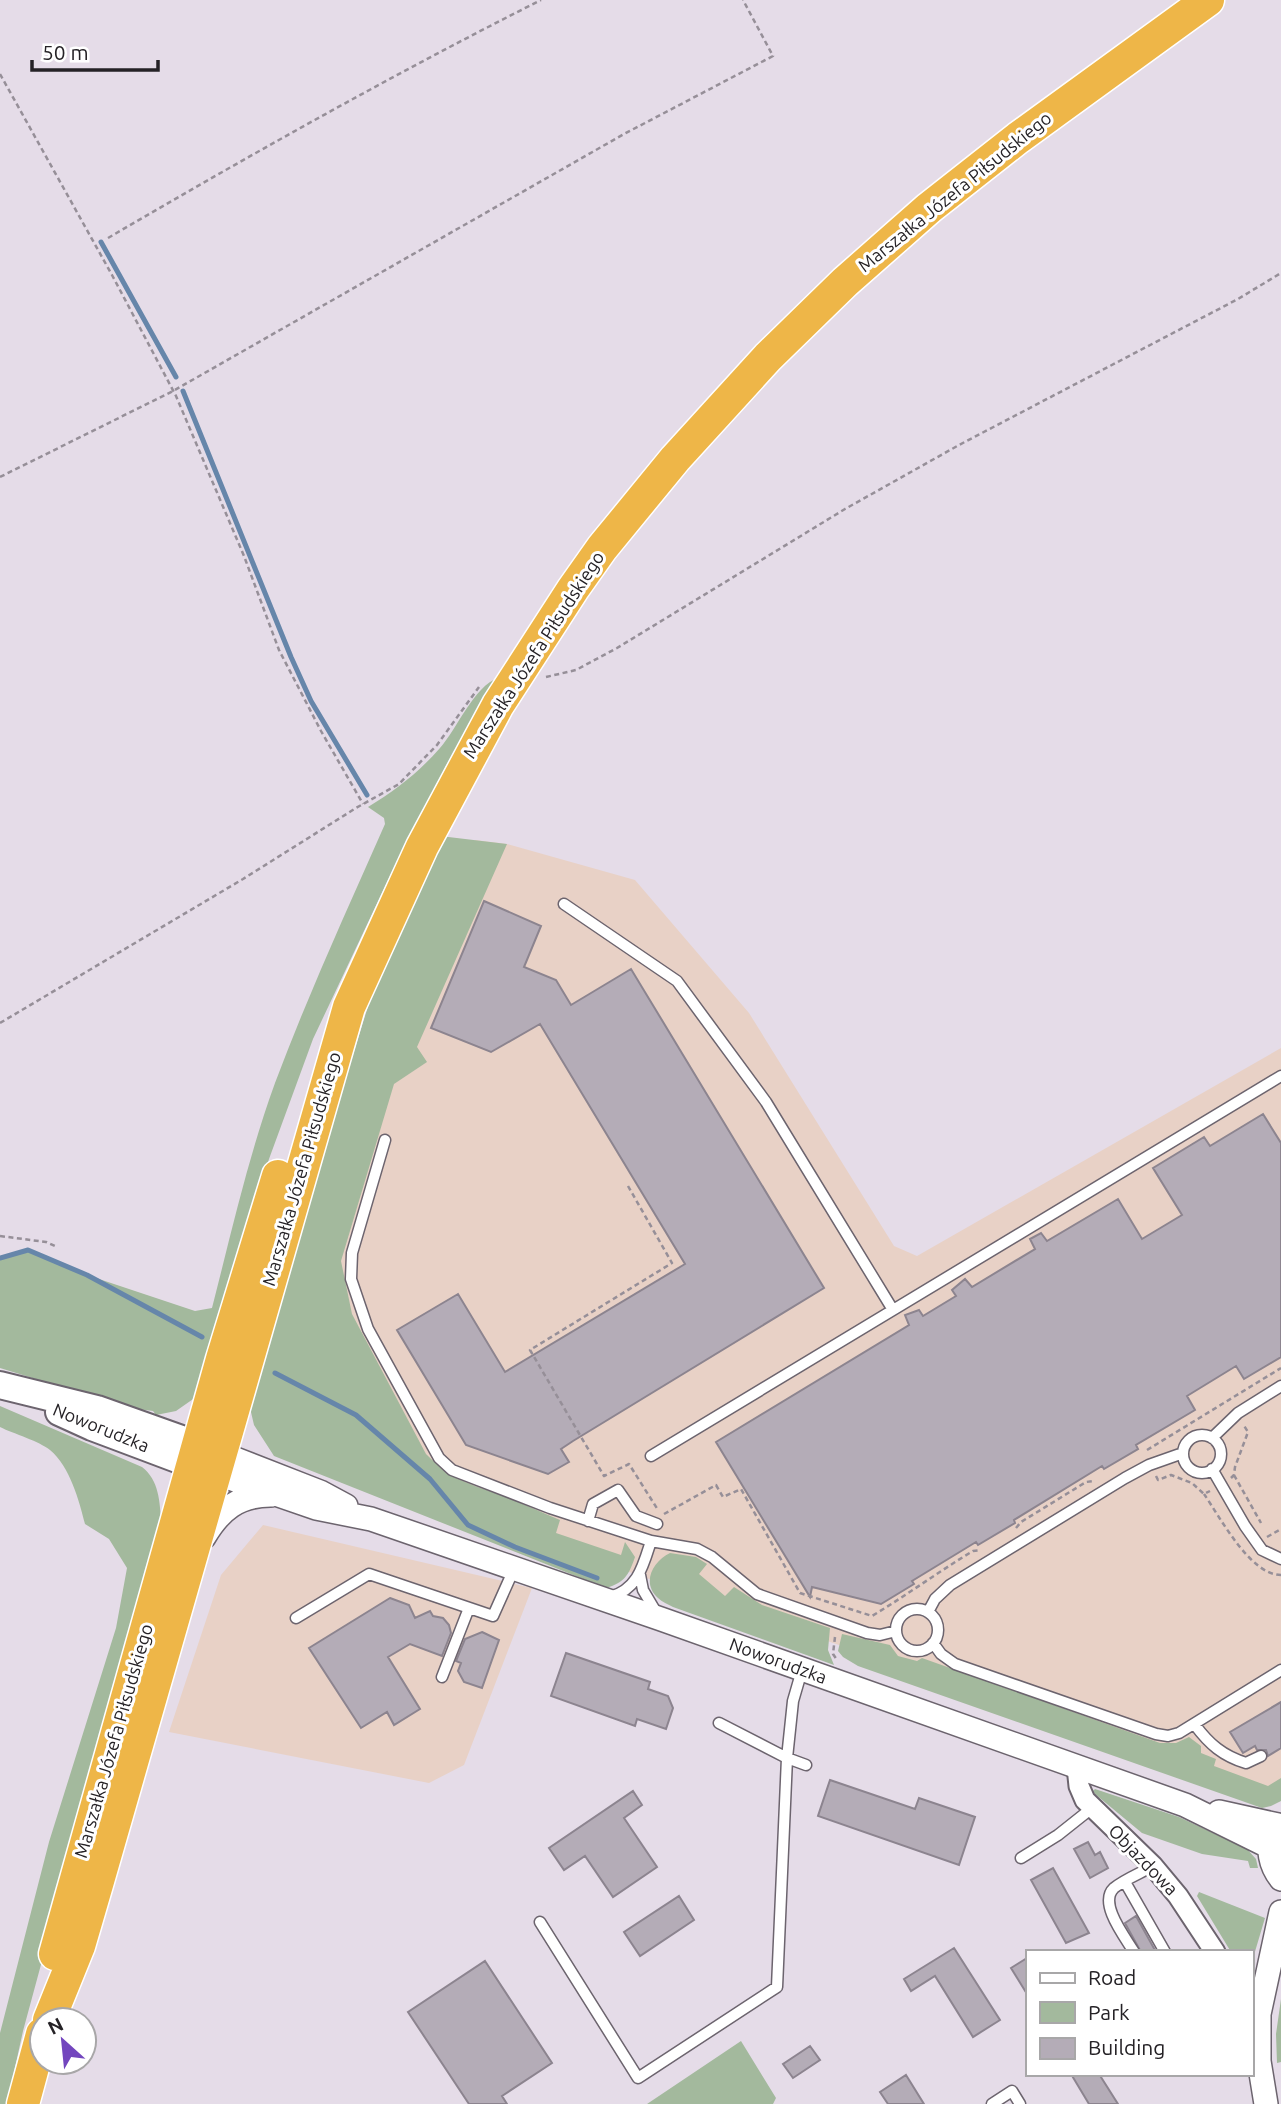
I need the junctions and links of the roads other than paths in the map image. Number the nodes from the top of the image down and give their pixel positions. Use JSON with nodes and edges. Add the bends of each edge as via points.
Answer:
{"nodes":[{"id":1,"x":1208,"y":0,"type":"edge"},
{"id":2,"x":564,"y":904,"type":"dead end"},
{"id":3,"x":349,"y":1007,"type":"junction"},
{"id":4,"x":1281,"y":1076,"type":"edge"},
{"id":5,"x":386,"y":1140,"type":"dead end"},
{"id":6,"x":893,"y":1310,"type":"junction"},
{"id":7,"x":1281,"y":1386,"type":"edge"},
{"id":8,"x":5,"y":1387,"type":"edge"},
{"id":9,"x":1212,"y":1438,"type":"junction"},
{"id":10,"x":1182,"y":1453,"type":"junction"},
{"id":11,"x":651,"y":1455,"type":"dead end"},
{"id":12,"x":206,"y":1459,"type":"junction"},
{"id":13,"x":1212,"y":1469,"type":"junction"},
{"id":14,"x":274,"y":1494,"type":"junction"},
{"id":15,"x":370,"y":1519,"type":"junction"},
{"id":16,"x":588,"y":1521,"type":"junction"},
{"id":17,"x":657,"y":1524,"type":"dead end"},
{"id":18,"x":651,"y":1541,"type":"junction"},
{"id":19,"x":1281,"y":1559,"type":"edge"},
{"id":20,"x":190,"y":1561,"type":"junction"},
{"id":21,"x":514,"y":1568,"type":"junction"},
{"id":22,"x":640,"y":1575,"type":"junction"},
{"id":23,"x":603,"y":1599,"type":"junction"},
{"id":24,"x":469,"y":1608,"type":"junction"},
{"id":25,"x":928,"y":1612,"type":"junction"},
{"id":26,"x":296,"y":1618,"type":"dead end"},
{"id":27,"x":661,"y":1619,"type":"junction"},
{"id":28,"x":896,"y":1631,"type":"junction"},
{"id":29,"x":933,"y":1643,"type":"junction"},
{"id":30,"x":802,"y":1669,"type":"junction"},
{"id":31,"x":1281,"y":1670,"type":"edge"},
{"id":32,"x":442,"y":1677,"type":"dead end"},
{"id":33,"x":719,"y":1723,"type":"dead end"},
{"id":34,"x":1195,"y":1725,"type":"junction"},
{"id":35,"x":1261,"y":1756,"type":"dead end"},
{"id":36,"x":787,"y":1758,"type":"junction"},
{"id":37,"x":806,"y":1765,"type":"dead end"},
{"id":38,"x":1077,"y":1767,"type":"junction"},
{"id":39,"x":1092,"y":1808,"type":"junction"},
{"id":40,"x":1276,"y":1831,"type":"edge"},
{"id":41,"x":1021,"y":1858,"type":"dead end"},
{"id":42,"x":1149,"y":1862,"type":"junction"},
{"id":43,"x":1281,"y":1879,"type":"edge"},
{"id":44,"x":1125,"y":1882,"type":"junction"},
{"id":45,"x":1281,"y":1912,"type":"edge"},
{"id":46,"x":540,"y":1922,"type":"dead end"},
{"id":47,"x":1133,"y":1950,"type":"edge"},
{"id":48,"x":1164,"y":1950,"type":"edge"},
{"id":49,"x":1214,"y":1950,"type":"edge"},
{"id":50,"x":1275,"y":1955,"type":"edge"},
{"id":51,"x":1257,"y":1995,"type":"edge"},
{"id":52,"x":48,"y":2006,"type":"edge"},
{"id":53,"x":52,"y":2006,"type":"edge"},
{"id":54,"x":31,"y":2076,"type":"edge"},
{"id":55,"x":23,"y":2104,"type":"edge"},
{"id":56,"x":992,"y":2104,"type":"edge"},
{"id":57,"x":1020,"y":2104,"type":"edge"},
{"id":58,"x":1266,"y":2104,"type":"edge"}],
"edges":[{"from":1,"to":3,"type":"highway","name":"Marszałka Józefa Piłsudskiego","via":[[929,208],[816,311],[725,404],[643,498],[580,579],[446,798]]},
{"from":2,"to":6,"type":"lane","via":[[677,981],[766,1102]]},
{"from":3,"to":12,"type":"highway","name":"Marszałka Józefa Piłsudskiego"},
{"from":3,"to":12,"type":"highway","name":"Marszałka Józefa Piłsudskiego","via":[[293,1132],[262,1224]]},
{"from":4,"to":6,"type":"lane"},
{"from":5,"to":16,"type":"lane","via":[[350,1264],[368,1329],[439,1458],[452,1470]]},
{"from":6,"to":11,"type":"lane"},
{"from":7,"to":9,"type":"lane","via":[[1237,1413]]},
{"from":8,"to":12,"type":"main road","name":"Noworudzka","via":[[97,1409]]},
{"from":9,"to":10,"type":"lane","via":[[1190,1438]]},
{"from":9,"to":13,"type":"lane","via":[[1220,1454]]},
{"from":10,"to":13,"type":"lane","via":[[1192,1470]]},
{"from":10,"to":25,"type":"lane","via":[[1125,1478],[950,1585]]},
{"from":12,"to":14,"type":"street","name":"Noworudzka"},
{"from":12,"to":15,"type":"street","name":"Noworudzka","via":[[320,1492]]},
{"from":12,"to":20,"type":"highway","name":"Marszałka Józefa Piłsudskiego"},
{"from":12,"to":52,"type":"highway","name":"Marszałka Józefa Piłsudskiego","via":[[57,1943]]},
{"from":13,"to":19,"type":"lane","via":[[1262,1550]]},
{"from":14,"to":15,"type":"street","name":"Noworudzka"},
{"from":14,"to":20,"type":"street","via":[[244,1500],[221,1512]]},
{"from":15,"to":21,"type":"street","name":"Noworudzka"},
{"from":16,"to":17,"type":"lane","via":[[593,1504],[618,1490],[636,1516]]},
{"from":16,"to":18,"type":"lane"},
{"from":18,"to":22,"type":"lane"},
{"from":18,"to":28,"type":"lane","via":[[697,1549],[757,1594],[867,1633]]},
{"from":20,"to":53,"type":"highway","name":"Marszałka Józefa Piłsudskiego","via":[[79,1945]]},
{"from":21,"to":23,"type":"street","name":"Noworudzka"},
{"from":21,"to":24,"type":"lane","via":[[493,1615]]},
{"from":22,"to":23,"type":"lane","via":[[620,1594]]},
{"from":22,"to":27,"type":"lane","via":[[649,1604]]},
{"from":23,"to":27,"type":"street","name":"Noworudzka"},
{"from":24,"to":26,"type":"lane","via":[[369,1574]]},
{"from":24,"to":32,"type":"lane"},
{"from":25,"to":28,"type":"lane","via":[[909,1611],[898,1621]]},
{"from":25,"to":29,"type":"lane","via":[[938,1627]]},
{"from":27,"to":30,"type":"street","name":"Noworudzka"},
{"from":28,"to":29,"type":"lane","via":[[910,1650]]},
{"from":29,"to":34,"type":"lane","via":[[955,1664],[1156,1734],[1168,1736]]},
{"from":30,"to":36,"type":"lane","via":[[793,1701]]},
{"from":30,"to":38,"type":"street","name":"Noworudzka"},
{"from":31,"to":34,"type":"lane"},
{"from":33,"to":36,"type":"lane"},
{"from":34,"to":35,"type":"lane","via":[[1209,1743],[1232,1758],[1246,1763]]},
{"from":36,"to":37,"type":"lane"},
{"from":36,"to":46,"type":"lane","via":[[777,1987],[638,2078]]},
{"from":38,"to":39,"type":"street","name":"Objazdowa","via":[[1079,1786]]},
{"from":38,"to":40,"type":"street","name":"Noworudzka"},
{"from":39,"to":41,"type":"lane"},
{"from":39,"to":42,"type":"street","name":"Objazdowa"},
{"from":40,"to":43,"type":"street","via":[[1271,1861]]},
{"from":42,"to":44,"type":"lane"},
{"from":42,"to":49,"type":"street","name":"Objazdowa"},
{"from":44,"to":47,"type":"lane","via":[[1108,1896],[1108,1906]]},
{"from":44,"to":48,"type":"lane"},
{"from":45,"to":50,"type":"street"},
{"from":50,"to":51,"type":"street"},
{"from":51,"to":58,"type":"street"},
{"from":54,"to":55,"type":"highway"},
{"from":56,"to":57,"type":"lane","via":[[1012,2091]]}]}
